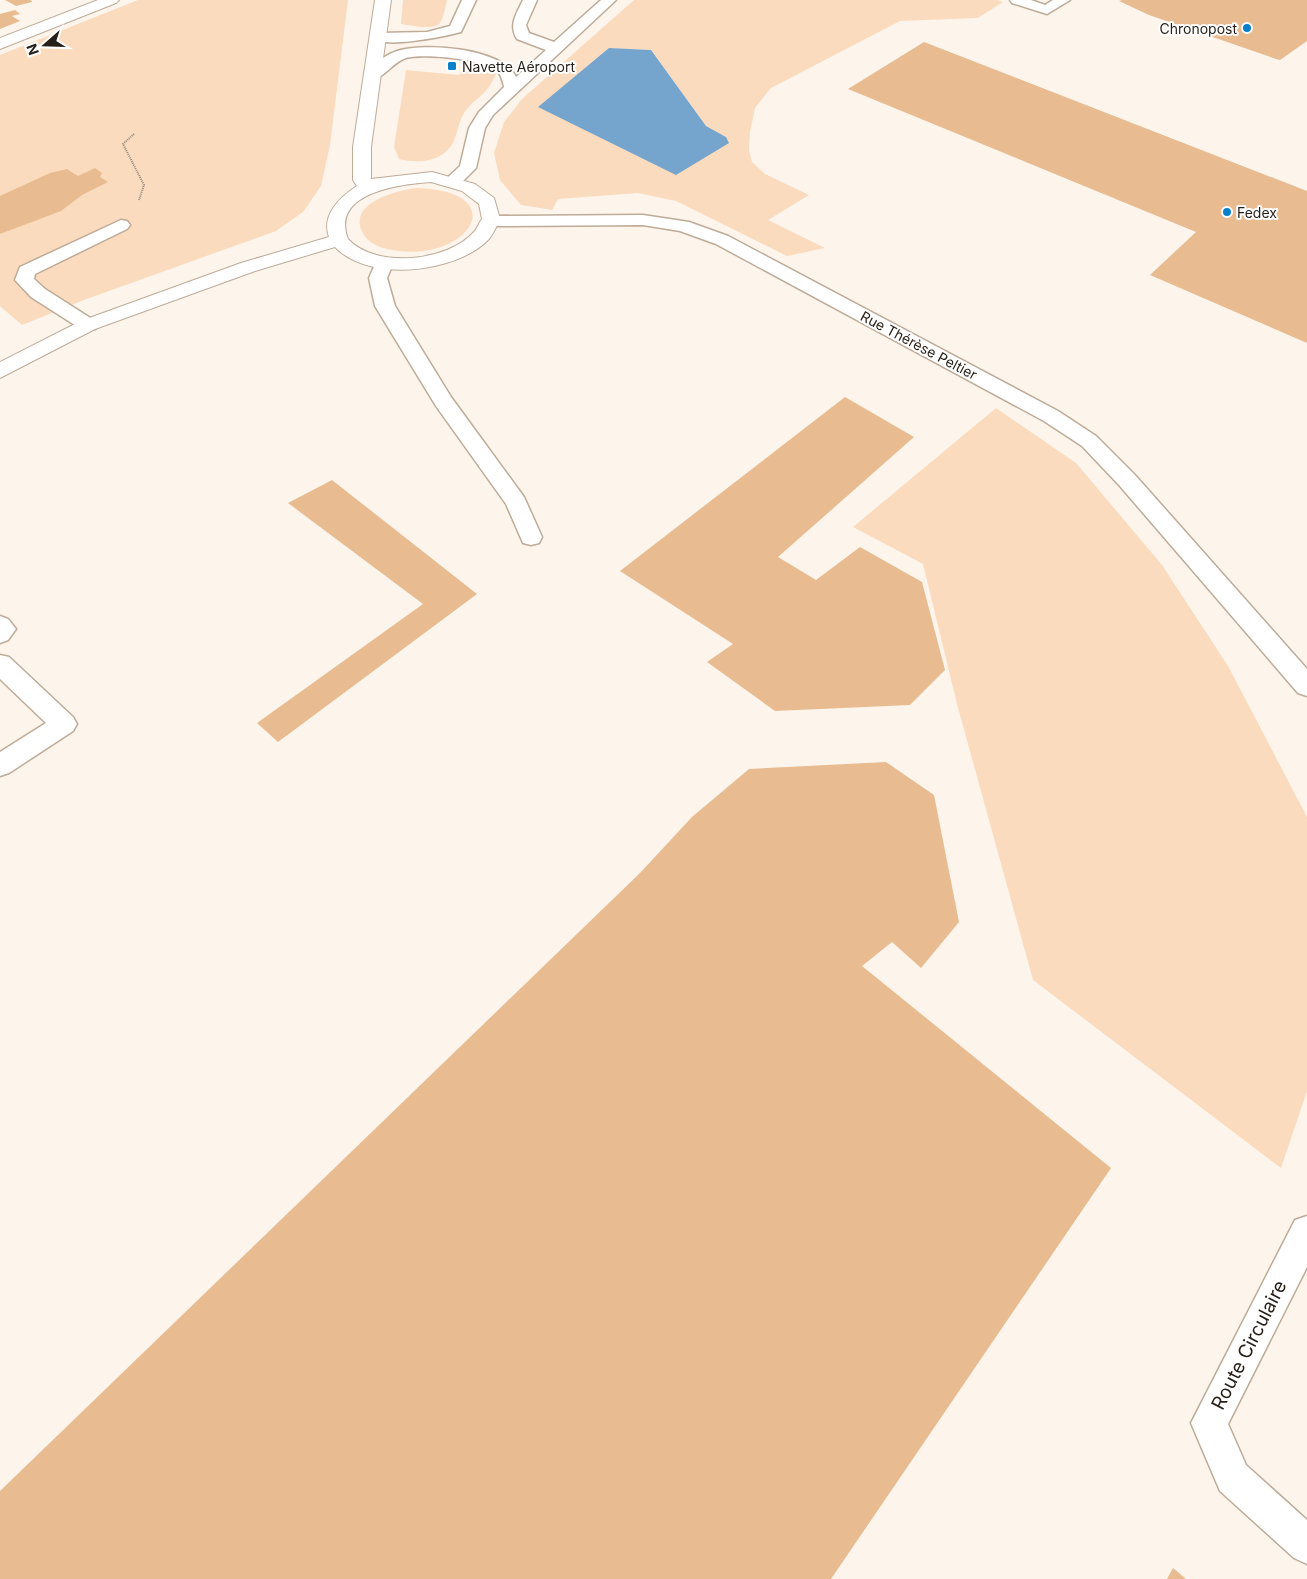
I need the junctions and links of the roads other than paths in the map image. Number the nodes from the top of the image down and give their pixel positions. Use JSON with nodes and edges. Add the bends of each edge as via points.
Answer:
{"nodes":[{"id":1,"x":111,"y":0,"type":"edge"},
{"id":2,"x":383,"y":0,"type":"edge"},
{"id":3,"x":468,"y":0,"type":"edge"},
{"id":4,"x":530,"y":0,"type":"edge"},
{"id":5,"x":609,"y":0,"type":"edge"},
{"id":6,"x":1017,"y":0,"type":"edge"},
{"id":7,"x":1064,"y":0,"type":"edge"},
{"id":8,"x":378,"y":37,"type":"junction"},
{"id":9,"x":0,"y":44,"type":"edge"},
{"id":10,"x":555,"y":48,"type":"junction"},
{"id":11,"x":374,"y":74,"type":"junction"},
{"id":12,"x":512,"y":87,"type":"junction"},
{"id":13,"x":453,"y":181,"type":"junction"},
{"id":14,"x":369,"y":188,"type":"junction"},
{"id":15,"x":491,"y":221,"type":"junction"},
{"id":16,"x":121,"y":225,"type":"road end"},
{"id":17,"x":339,"y":240,"type":"junction"},
{"id":18,"x":384,"y":264,"type":"junction"},
{"id":19,"x":88,"y":325,"type":"junction"},
{"id":20,"x":0,"y":371,"type":"edge"},
{"id":21,"x":531,"y":537,"type":"dead end"},
{"id":22,"x":0,"y":626,"type":"edge"},
{"id":23,"x":0,"y":634,"type":"edge"},
{"id":24,"x":0,"y":664,"type":"edge"},
{"id":25,"x":1307,"y":686,"type":"edge"},
{"id":26,"x":0,"y":765,"type":"edge"},
{"id":27,"x":1307,"y":1232,"type":"edge"},
{"id":28,"x":1307,"y":1545,"type":"edge"}],
"edges":[{"from":1,"to":9,"type":"street"},
{"from":2,"to":8,"type":"street"},
{"from":3,"to":8,"type":"lane","via":[[456,29],[427,36]]},
{"from":4,"to":10,"type":"lane","via":[[519,25],[522,36]]},
{"from":5,"to":10,"type":"lane","via":[[587,10]]},
{"from":6,"to":7,"type":"lane","via":[[1047,10]]},
{"from":8,"to":11,"type":"street"},
{"from":10,"to":12,"type":"lane"},
{"from":11,"to":12,"type":"lane","via":[[388,61],[406,53],[427,52],[489,61],[504,70]]},
{"from":11,"to":14,"type":"street","via":[[362,147],[362,180]]},
{"from":12,"to":13,"type":"lane","via":[[482,120],[477,128],[468,168]]},
{"from":13,"to":14,"type":"street","via":[[410,178]]},
{"from":13,"to":15,"type":"street","via":[[483,197],[490,208]]},
{"from":14,"to":17,"type":"street","via":[[351,199],[340,212],[335,226]]},
{"from":15,"to":18,"type":"street","via":[[485,234],[454,256],[408,265]]},
{"from":15,"to":25,"type":"lane","name":"Rue Thérèse Peltier","via":[[643,220],[683,226],[722,240],[1043,411],[1089,441],[1127,480]]},
{"from":16,"to":19,"type":"lane","via":[[27,271],[24,280]]},
{"from":17,"to":18,"type":"street","via":[[364,259]]},
{"from":17,"to":19,"type":"street","via":[[248,268]]},
{"from":18,"to":21,"type":"lane","via":[[378,278],[385,306],[443,401],[516,502]]},
{"from":19,"to":20,"type":"street"},
{"from":22,"to":23,"type":"lane","via":[[4,628]]},
{"from":24,"to":26,"type":"lane","via":[[64,724]]},
{"from":27,"to":28,"type":"lane","name":"Route Circulaire","via":[[1209,1423],[1233,1478]]}]}
